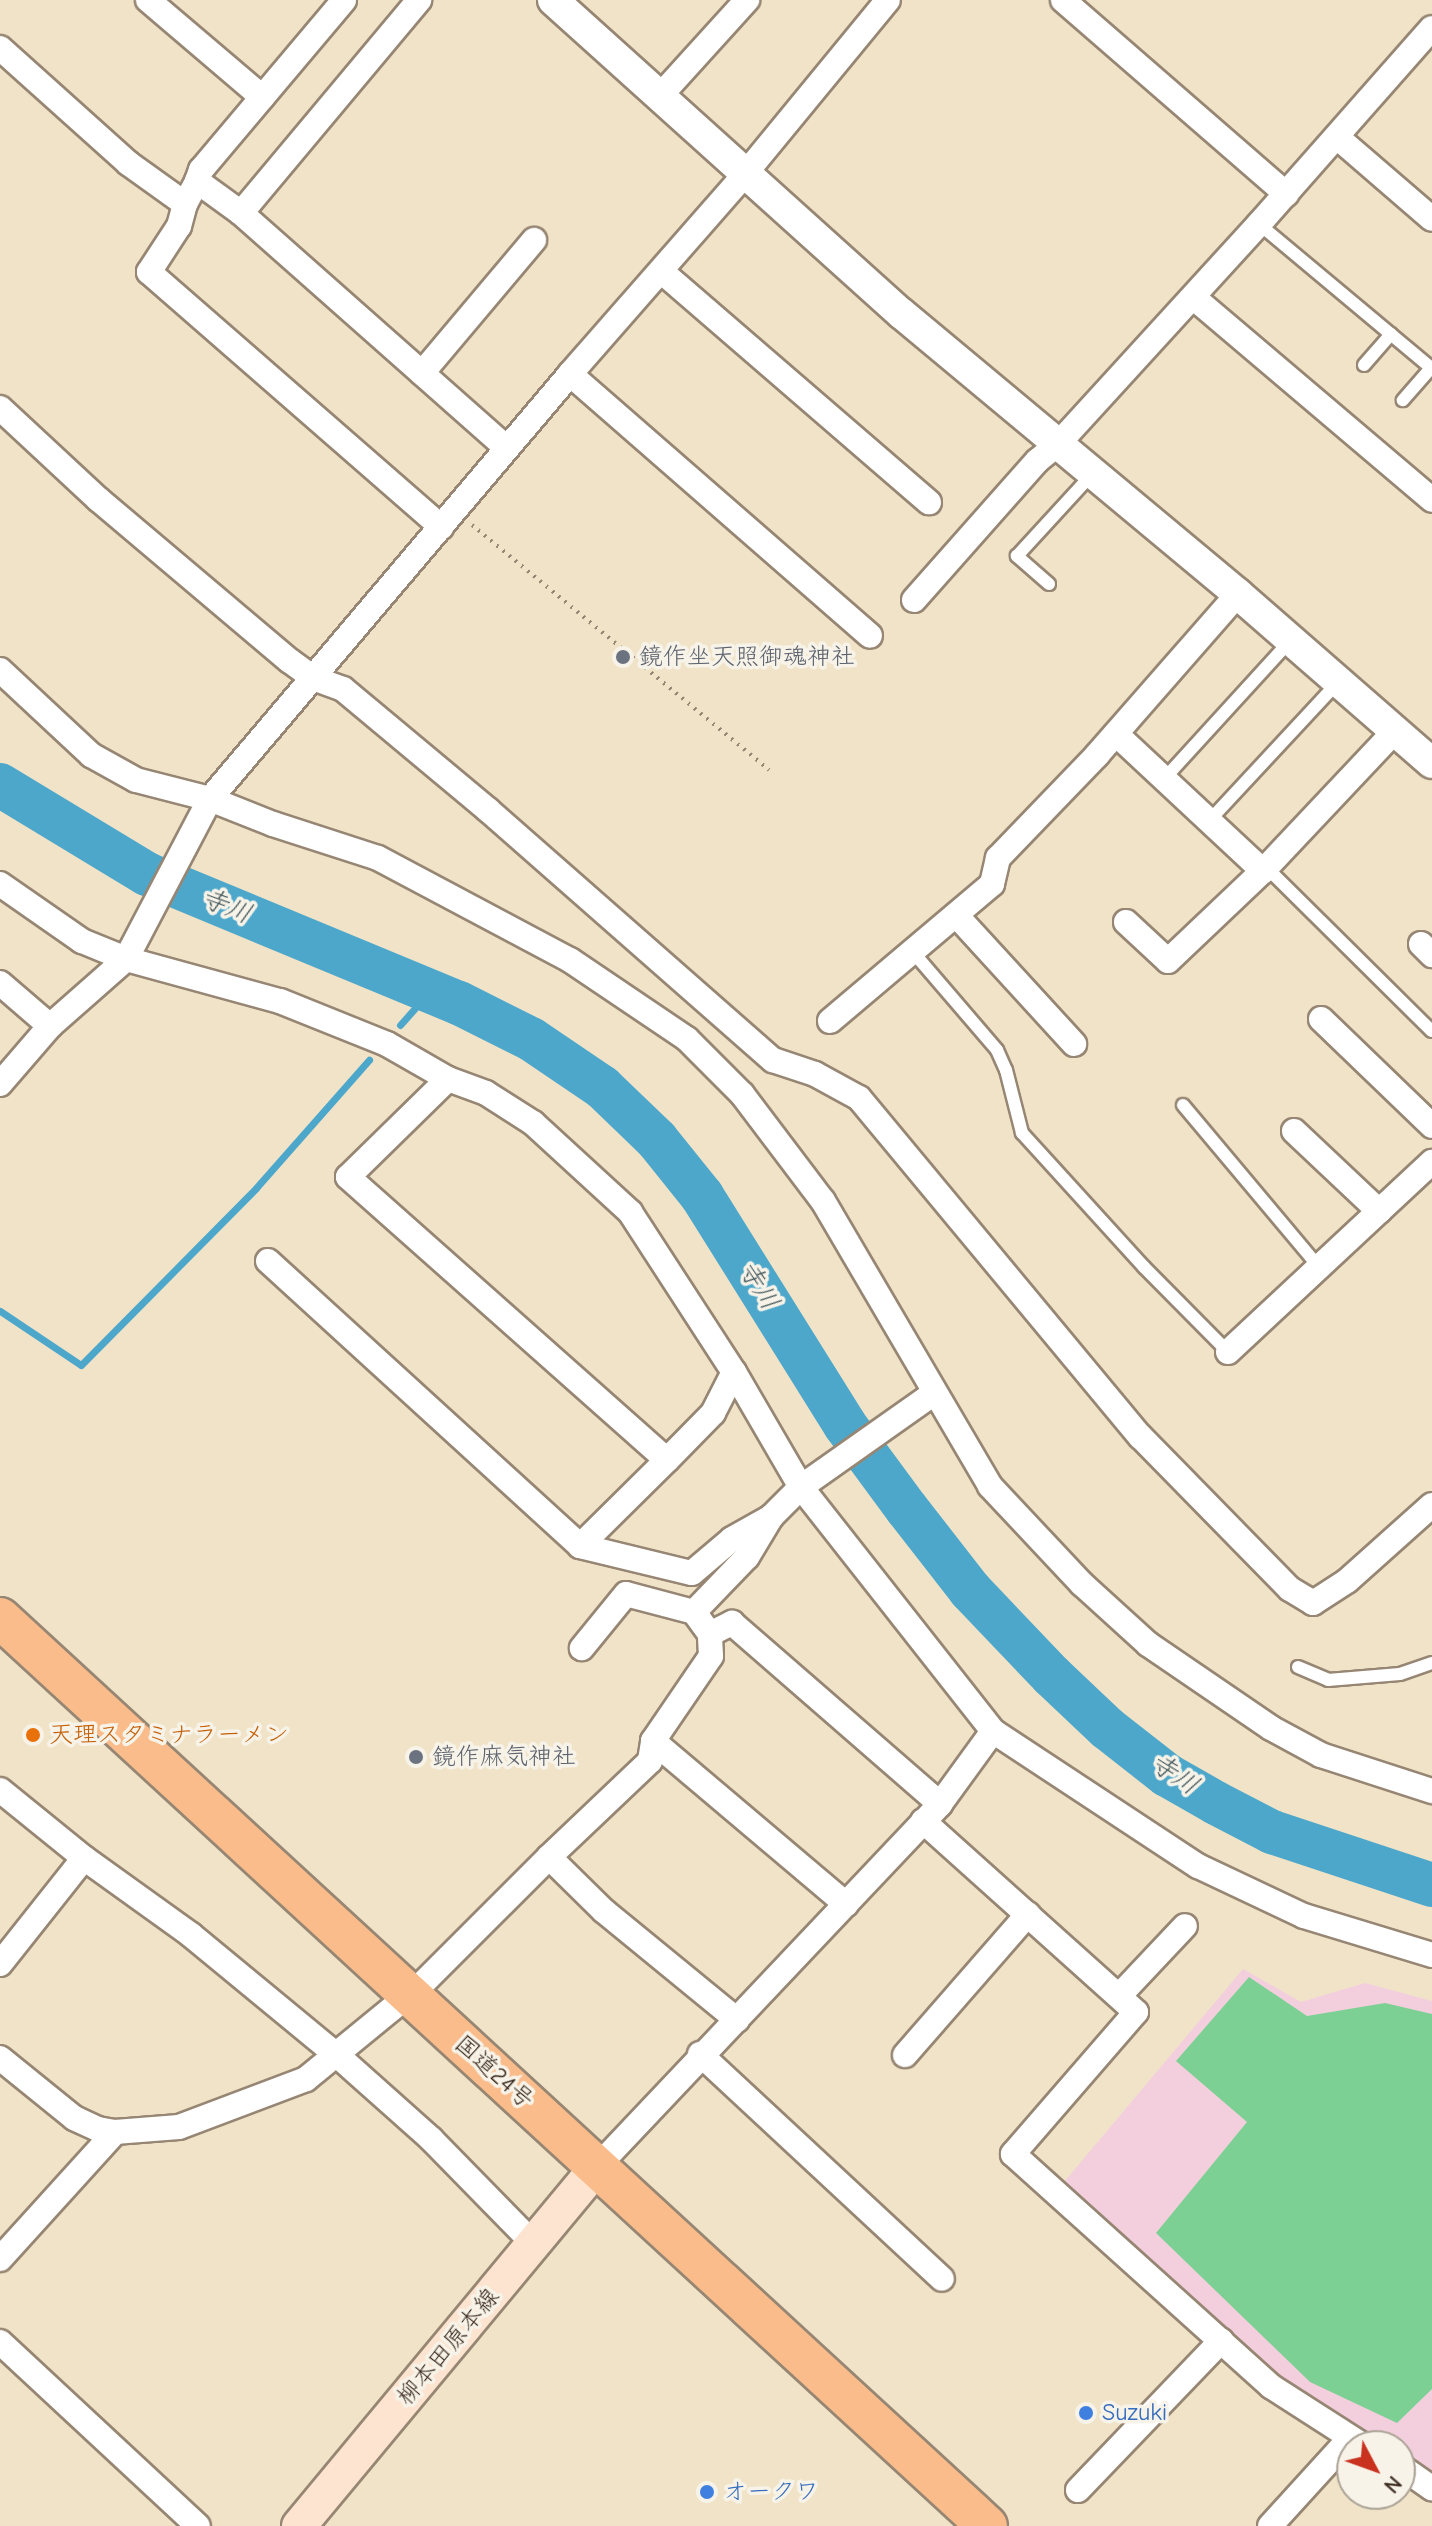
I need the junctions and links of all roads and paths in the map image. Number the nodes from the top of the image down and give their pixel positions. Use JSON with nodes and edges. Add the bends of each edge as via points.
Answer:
{"nodes":[{"id":1,"x":148,"y":0,"type":"edge"},
{"id":2,"x":344,"y":0,"type":"edge"},
{"id":3,"x":419,"y":0,"type":"edge"},
{"id":4,"x":553,"y":0,"type":"edge"},
{"id":5,"x":747,"y":0,"type":"edge"},
{"id":6,"x":888,"y":0,"type":"edge"},
{"id":7,"x":1063,"y":0,"type":"edge"},
{"id":8,"x":1429,"y":38,"type":"edge"},
{"id":9,"x":0,"y":48,"type":"edge"},
{"id":10,"x":660,"y":96,"type":"junction"},
{"id":11,"x":262,"y":97,"type":"junction"},
{"id":12,"x":1337,"y":137,"type":"junction"},
{"id":13,"x":745,"y":174,"type":"junction"},
{"id":14,"x":197,"y":181,"type":"junction"},
{"id":15,"x":1286,"y":194,"type":"junction"},
{"id":16,"x":185,"y":204,"type":"junction"},
{"id":17,"x":241,"y":213,"type":"junction"},
{"id":18,"x":1432,"y":219,"type":"edge"},
{"id":19,"x":1259,"y":224,"type":"junction"},
{"id":20,"x":534,"y":240,"type":"dead end"},
{"id":21,"x":661,"y":271,"type":"junction"},
{"id":22,"x":1193,"y":297,"type":"junction"},
{"id":23,"x":1391,"y":334,"type":"junction"},
{"id":24,"x":1364,"y":365,"type":"dead end"},
{"id":25,"x":422,"y":373,"type":"junction"},
{"id":26,"x":570,"y":374,"type":"junction"},
{"id":27,"x":1403,"y":400,"type":"dead end"},
{"id":28,"x":0,"y":408,"type":"edge"},
{"id":29,"x":1058,"y":444,"type":"junction"},
{"id":30,"x":507,"y":448,"type":"junction"},
{"id":31,"x":1093,"y":473,"type":"junction"},
{"id":32,"x":1432,"y":500,"type":"edge"},
{"id":33,"x":929,"y":502,"type":"dead end"},
{"id":34,"x":448,"y":519,"type":"junction"},
{"id":35,"x":1049,"y":584,"type":"dead end"},
{"id":36,"x":1238,"y":594,"type":"junction"},
{"id":37,"x":914,"y":600,"type":"dead end"},
{"id":38,"x":870,"y":636,"type":"dead end"},
{"id":39,"x":1291,"y":640,"type":"junction"},
{"id":40,"x":0,"y":670,"type":"edge"},
{"id":41,"x":313,"y":678,"type":"junction"},
{"id":42,"x":1339,"y":681,"type":"junction"},
{"id":43,"x":1395,"y":731,"type":"junction"},
{"id":44,"x":1116,"y":734,"type":"junction"},
{"id":45,"x":1432,"y":763,"type":"edge"},
{"id":46,"x":769,"y":770,"type":"dead end"},
{"id":47,"x":1164,"y":779,"type":"junction"},
{"id":48,"x":207,"y":805,"type":"junction"},
{"id":49,"x":1209,"y":821,"type":"junction"},
{"id":50,"x":1265,"y":869,"type":"junction"},
{"id":51,"x":0,"y":884,"type":"edge"},
{"id":52,"x":956,"y":915,"type":"junction"},
{"id":53,"x":1126,"y":922,"type":"dead end"},
{"id":54,"x":913,"y":952,"type":"junction"},
{"id":55,"x":130,"y":953,"type":"junction"},
{"id":56,"x":0,"y":983,"type":"edge"},
{"id":57,"x":1321,"y":1019,"type":"dead end"},
{"id":58,"x":830,"y":1021,"type":"dead end"},
{"id":59,"x":50,"y":1026,"type":"junction"},
{"id":60,"x":1432,"y":1031,"type":"edge"},
{"id":61,"x":1074,"y":1044,"type":"dead end"},
{"id":62,"x":448,"y":1079,"type":"junction"},
{"id":63,"x":0,"y":1084,"type":"edge"},
{"id":64,"x":1183,"y":1105,"type":"dead end"},
{"id":65,"x":1432,"y":1126,"type":"edge"},
{"id":66,"x":1294,"y":1131,"type":"dead end"},
{"id":67,"x":1432,"y":1162,"type":"edge"},
{"id":68,"x":1379,"y":1211,"type":"junction"},
{"id":69,"x":268,"y":1261,"type":"dead end"},
{"id":70,"x":1319,"y":1267,"type":"junction"},
{"id":71,"x":1228,"y":1352,"type":"joint"},
{"id":72,"x":734,"y":1372,"type":"junction"},
{"id":73,"x":930,"y":1396,"type":"junction"},
{"id":74,"x":667,"y":1460,"type":"junction"},
{"id":75,"x":806,"y":1484,"type":"junction"},
{"id":76,"x":1432,"y":1505,"type":"edge"},
{"id":77,"x":771,"y":1517,"type":"junction"},
{"id":78,"x":580,"y":1546,"type":"junction"},
{"id":79,"x":694,"y":1612,"type":"junction"},
{"id":80,"x":0,"y":1618,"type":"edge"},
{"id":81,"x":710,"y":1634,"type":"junction"},
{"id":82,"x":582,"y":1648,"type":"dead end"},
{"id":83,"x":1432,"y":1663,"type":"edge"},
{"id":84,"x":1298,"y":1667,"type":"dead end"},
{"id":85,"x":993,"y":1731,"type":"junction"},
{"id":86,"x":653,"y":1741,"type":"junction"},
{"id":87,"x":0,"y":1790,"type":"edge"},
{"id":88,"x":1432,"y":1791,"type":"edge"},
{"id":89,"x":932,"y":1812,"type":"junction"},
{"id":90,"x":549,"y":1857,"type":"junction"},
{"id":91,"x":84,"y":1858,"type":"junction"},
{"id":92,"x":846,"y":1904,"type":"junction"},
{"id":93,"x":1028,"y":1914,"type":"junction"},
{"id":94,"x":1185,"y":1926,"type":"dead end"},
{"id":95,"x":1432,"y":1955,"type":"edge"},
{"id":96,"x":0,"y":1964,"type":"edge"},
{"id":97,"x":408,"y":1993,"type":"junction"},
{"id":98,"x":1119,"y":1996,"type":"junction"},
{"id":99,"x":737,"y":2020,"type":"junction"},
{"id":100,"x":700,"y":2054,"type":"junction"},
{"id":101,"x":905,"y":2055,"type":"dead end"},
{"id":102,"x":338,"y":2056,"type":"junction"},
{"id":103,"x":0,"y":2058,"type":"edge"},
{"id":104,"x":115,"y":2132,"type":"junction"},
{"id":105,"x":597,"y":2167,"type":"junction"},
{"id":106,"x":534,"y":2244,"type":"junction"},
{"id":107,"x":0,"y":2259,"type":"edge"},
{"id":108,"x":942,"y":2279,"type":"dead end"},
{"id":109,"x":1221,"y":2341,"type":"junction"},
{"id":110,"x":0,"y":2342,"type":"edge"},
{"id":111,"x":1338,"y":2430,"type":"edge"},
{"id":112,"x":1336,"y":2462,"type":"edge"},
{"id":113,"x":1078,"y":2490,"type":"dead end"},
{"id":114,"x":198,"y":2526,"type":"edge"},
{"id":115,"x":299,"y":2526,"type":"edge"},
{"id":116,"x":987,"y":2526,"type":"edge"},
{"id":117,"x":1270,"y":2526,"type":"edge"}],
"edges":[{"from":1,"to":11,"type":"street"},
{"from":2,"to":11,"type":"street"},
{"from":3,"to":17,"type":"street"},
{"from":4,"to":10,"type":"street"},
{"from":5,"to":10,"type":"street"},
{"from":6,"to":13,"type":"street"},
{"from":7,"to":15,"type":"street"},
{"from":8,"to":12,"type":"street"},
{"from":9,"to":16,"type":"street","via":[[128,163]]},
{"from":10,"to":13,"type":"street"},
{"from":11,"to":14,"type":"street"},
{"from":12,"to":15,"type":"street"},
{"from":12,"to":18,"type":"street"},
{"from":13,"to":21,"type":"street"},
{"from":13,"to":29,"type":"street"},
{"from":14,"to":16,"type":"street"},
{"from":14,"to":17,"type":"street"},
{"from":15,"to":19,"type":"street"},
{"from":16,"to":34,"type":"street","via":[[179,226],[149,272]]},
{"from":17,"to":25,"type":"street"},
{"from":19,"to":22,"type":"street"},
{"from":19,"to":23,"type":"lane"},
{"from":20,"to":25,"type":"street"},
{"from":21,"to":26,"type":"street"},
{"from":21,"to":33,"type":"street"},
{"from":22,"to":29,"type":"street"},
{"from":22,"to":32,"type":"street"},
{"from":23,"to":24,"type":"lane"},
{"from":23,"to":27,"type":"lane","via":[[1431,368]]},
{"from":25,"to":30,"type":"street"},
{"from":26,"to":30,"type":"street"},
{"from":26,"to":38,"type":"street"},
{"from":28,"to":41,"type":"street","via":[[98,499]]},
{"from":29,"to":31,"type":"street"},
{"from":29,"to":37,"type":"street"},
{"from":30,"to":34,"type":"street"},
{"from":31,"to":35,"type":"lane","via":[[1017,556]]},
{"from":31,"to":36,"type":"street"},
{"from":34,"to":41,"type":"street"},
{"from":34,"to":46,"type":"path"},
{"from":36,"to":39,"type":"street"},
{"from":36,"to":44,"type":"street"},
{"from":39,"to":42,"type":"street"},
{"from":39,"to":47,"type":"lane"},
{"from":40,"to":48,"type":"street","via":[[91,755],[136,780]]},
{"from":41,"to":48,"type":"street"},
{"from":41,"to":76,"type":"street","via":[[343,689],[773,1060],[815,1074],[859,1098],[1140,1436],[1290,1589],[1313,1603],[1347,1581]]},
{"from":42,"to":43,"type":"street"},
{"from":42,"to":49,"type":"lane"},
{"from":43,"to":45,"type":"street"},
{"from":43,"to":50,"type":"street"},
{"from":44,"to":47,"type":"street"},
{"from":44,"to":52,"type":"street","via":[[998,858],[992,884]]},
{"from":47,"to":49,"type":"street"},
{"from":48,"to":55,"type":"street"},
{"from":48,"to":73,"type":"street","via":[[378,858],[570,960],[687,1039],[742,1094],[823,1201]]},
{"from":49,"to":50,"type":"street"},
{"from":50,"to":53,"type":"street","via":[[1168,961]]},
{"from":50,"to":60,"type":"lane"},
{"from":51,"to":55,"type":"street","via":[[82,941]]},
{"from":52,"to":54,"type":"street"},
{"from":52,"to":61,"type":"street"},
{"from":54,"to":58,"type":"street"},
{"from":54,"to":71,"type":"lane","via":[[997,1050],[1022,1133]]},
{"from":55,"to":59,"type":"street"},
{"from":55,"to":62,"type":"street","via":[[280,1001],[387,1044]]},
{"from":56,"to":59,"type":"street"},
{"from":57,"to":65,"type":"street"},
{"from":59,"to":63,"type":"street"},
{"from":62,"to":72,"type":"street","via":[[486,1093],[533,1123],[630,1212]]},
{"from":62,"to":74,"type":"street","via":[[348,1177]]},
{"from":64,"to":70,"type":"lane"},
{"from":66,"to":68,"type":"street"},
{"from":67,"to":68,"type":"street"},
{"from":68,"to":70,"type":"street"},
{"from":69,"to":78,"type":"street"},
{"from":70,"to":71,"type":"street"},
{"from":72,"to":74,"type":"street","via":[[713,1413]]},
{"from":72,"to":75,"type":"street"},
{"from":73,"to":75,"type":"street"},
{"from":73,"to":88,"type":"street","via":[[990,1486],[1082,1584],[1148,1644],[1271,1728],[1321,1755]]},
{"from":74,"to":78,"type":"street"},
{"from":75,"to":77,"type":"street"},
{"from":75,"to":85,"type":"street"},
{"from":77,"to":78,"type":"street","via":[[732,1539],[692,1573]]},
{"from":77,"to":79,"type":"street","via":[[747,1557]]},
{"from":79,"to":81,"type":"street"},
{"from":79,"to":82,"type":"street","via":[[626,1594]]},
{"from":80,"to":97,"type":"highway","name":"国道24号"},
{"from":81,"to":86,"type":"street","via":[[711,1656]]},
{"from":81,"to":89,"type":"street","via":[[732,1623]]},
{"from":83,"to":84,"type":"lane","via":[[1400,1674],[1328,1680]]},
{"from":85,"to":89,"type":"street"},
{"from":85,"to":95,"type":"street","via":[[1198,1866],[1304,1916]]},
{"from":86,"to":90,"type":"street","via":[[650,1761]]},
{"from":86,"to":92,"type":"street"},
{"from":87,"to":91,"type":"street"},
{"from":89,"to":92,"type":"street"},
{"from":89,"to":93,"type":"street"},
{"from":90,"to":97,"type":"street"},
{"from":90,"to":99,"type":"street","via":[[604,1911]]},
{"from":91,"to":96,"type":"street"},
{"from":91,"to":102,"type":"street","via":[[191,1935]]},
{"from":92,"to":99,"type":"street"},
{"from":93,"to":98,"type":"street"},
{"from":93,"to":101,"type":"street"},
{"from":94,"to":98,"type":"street"},
{"from":97,"to":102,"type":"street"},
{"from":97,"to":105,"type":"highway","name":"国道24号"},
{"from":98,"to":109,"type":"street","via":[[1136,2012],[1013,2154]]},
{"from":99,"to":100,"type":"street"},
{"from":100,"to":105,"type":"street"},
{"from":100,"to":108,"type":"street"},
{"from":102,"to":104,"type":"street","via":[[306,2079],[179,2127]]},
{"from":102,"to":106,"type":"street","via":[[431,2139]]},
{"from":103,"to":104,"type":"street","via":[[74,2118]]},
{"from":104,"to":107,"type":"street"},
{"from":105,"to":106,"type":"main road","name":"柳本田原本線"},
{"from":105,"to":116,"type":"highway","name":"国道24号"},
{"from":106,"to":115,"type":"main road","name":"柳本田原本線"},
{"from":109,"to":111,"type":"street","via":[[1272,2387]]},
{"from":109,"to":113,"type":"street"},
{"from":110,"to":114,"type":"street"},
{"from":112,"to":117,"type":"street"}]}
